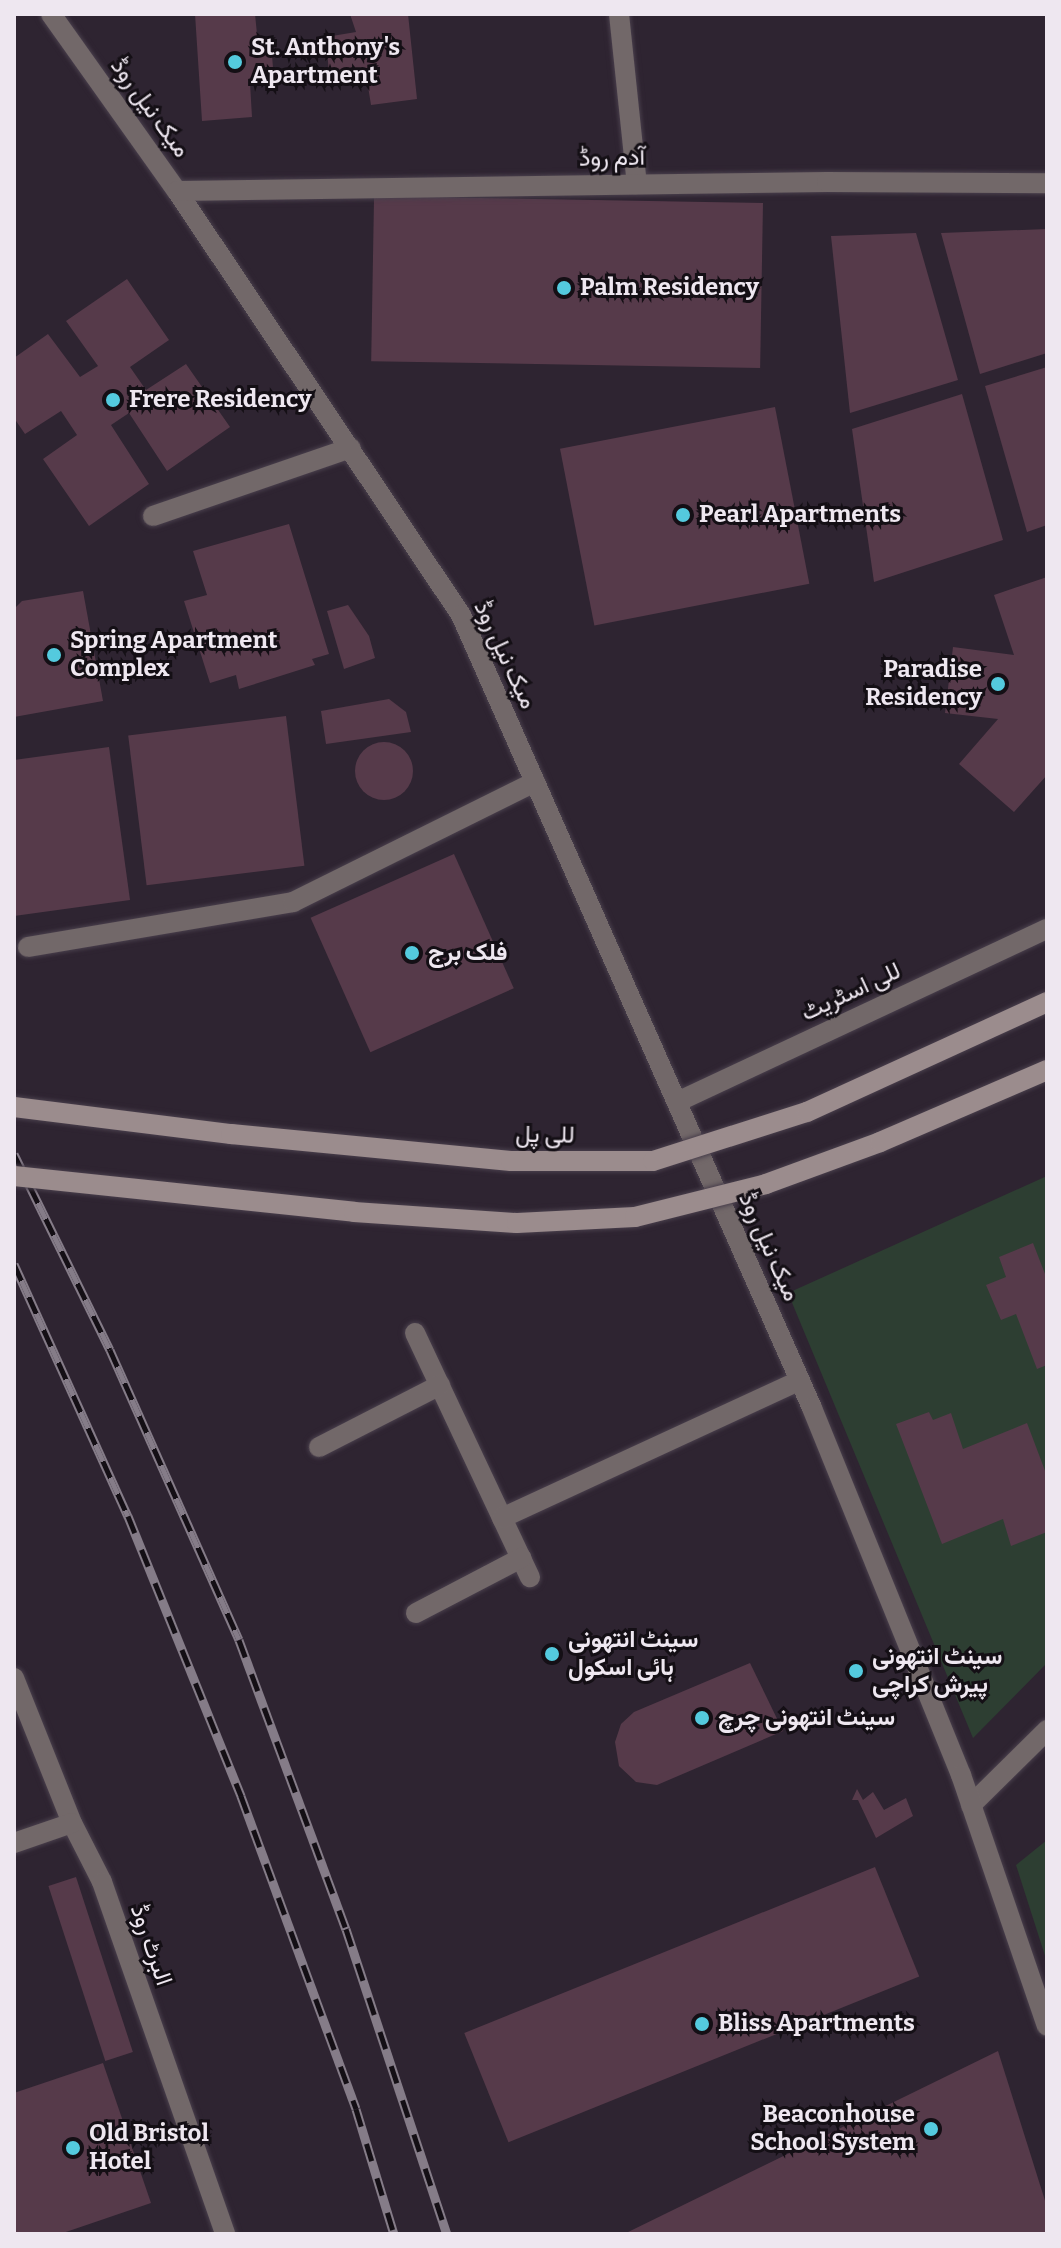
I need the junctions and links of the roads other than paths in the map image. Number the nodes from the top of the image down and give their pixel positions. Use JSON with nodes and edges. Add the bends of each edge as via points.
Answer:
{"nodes":[{"id":1,"x":51,"y":14,"type":"edge"},
{"id":2,"x":619,"y":14,"type":"edge"},
{"id":3,"x":1047,"y":183,"type":"edge"},
{"id":4,"x":637,"y":184,"type":"junction"},
{"id":5,"x":177,"y":191,"type":"junction"},
{"id":6,"x":351,"y":448,"type":"junction"},
{"id":7,"x":153,"y":516,"type":"dead end"},
{"id":8,"x":535,"y":782,"type":"junction"},
{"id":9,"x":1047,"y":929,"type":"edge"},
{"id":10,"x":28,"y":947,"type":"dead end"},
{"id":11,"x":1047,"y":1002,"type":"edge"},
{"id":12,"x":1047,"y":1070,"type":"edge"},
{"id":13,"x":677,"y":1102,"type":"junction"},
{"id":14,"x":14,"y":1107,"type":"edge"},
{"id":15,"x":14,"y":1176,"type":"edge"},
{"id":16,"x":415,"y":1333,"type":"dead end"},
{"id":17,"x":800,"y":1380,"type":"junction"},
{"id":18,"x":440,"y":1385,"type":"junction"},
{"id":19,"x":319,"y":1447,"type":"dead end"},
{"id":20,"x":502,"y":1518,"type":"junction"},
{"id":21,"x":521,"y":1558,"type":"junction"},
{"id":22,"x":530,"y":1577,"type":"dead end"},
{"id":23,"x":416,"y":1613,"type":"dead end"},
{"id":24,"x":14,"y":1678,"type":"edge"},
{"id":25,"x":1047,"y":1730,"type":"edge"},
{"id":26,"x":971,"y":1805,"type":"junction"},
{"id":27,"x":72,"y":1823,"type":"junction"},
{"id":28,"x":14,"y":1843,"type":"edge"},
{"id":29,"x":1047,"y":2026,"type":"edge"},
{"id":30,"x":225,"y":2234,"type":"edge"}],
"edges":[{"from":1,"to":5,"type":"street","name":"میک نیل روڈ"},
{"from":2,"to":4,"type":"street"},
{"from":3,"to":4,"type":"street","name":"آدم روڈ"},
{"from":4,"to":5,"type":"street","name":"آدم روڈ"},
{"from":5,"to":6,"type":"street","name":"میک نیل روڈ"},
{"from":6,"to":7,"type":"street"},
{"from":6,"to":8,"type":"street","name":"میک نیل روڈ","via":[[461,615]]},
{"from":8,"to":10,"type":"street","via":[[293,902]]},
{"from":8,"to":13,"type":"street","name":"میک نیل روڈ"},
{"from":9,"to":13,"type":"street","name":"للی اسٹریٹ"},
{"from":11,"to":14,"type":"main road","name":"للی پل","bridge":true,"via":[[807,1112],[653,1161],[511,1161]]},
{"from":12,"to":15,"type":"main road","bridge":true,"via":[[766,1184],[635,1217],[517,1223]]},
{"from":13,"to":17,"type":"street","name":"میک نیل روڈ"},
{"from":16,"to":18,"type":"street"},
{"from":17,"to":20,"type":"street"},
{"from":17,"to":26,"type":"street","name":"میک نیل روڈ"},
{"from":18,"to":19,"type":"street"},
{"from":18,"to":20,"type":"street"},
{"from":20,"to":21,"type":"street"},
{"from":21,"to":22,"type":"street"},
{"from":21,"to":23,"type":"street"},
{"from":24,"to":27,"type":"street","name":"البرٹ روڈ"},
{"from":25,"to":26,"type":"street"},
{"from":26,"to":29,"type":"street","name":"میک نیل روڈ"},
{"from":27,"to":28,"type":"street"},
{"from":27,"to":30,"type":"street","name":"البرٹ روڈ","via":[[102,1882]]}]}
